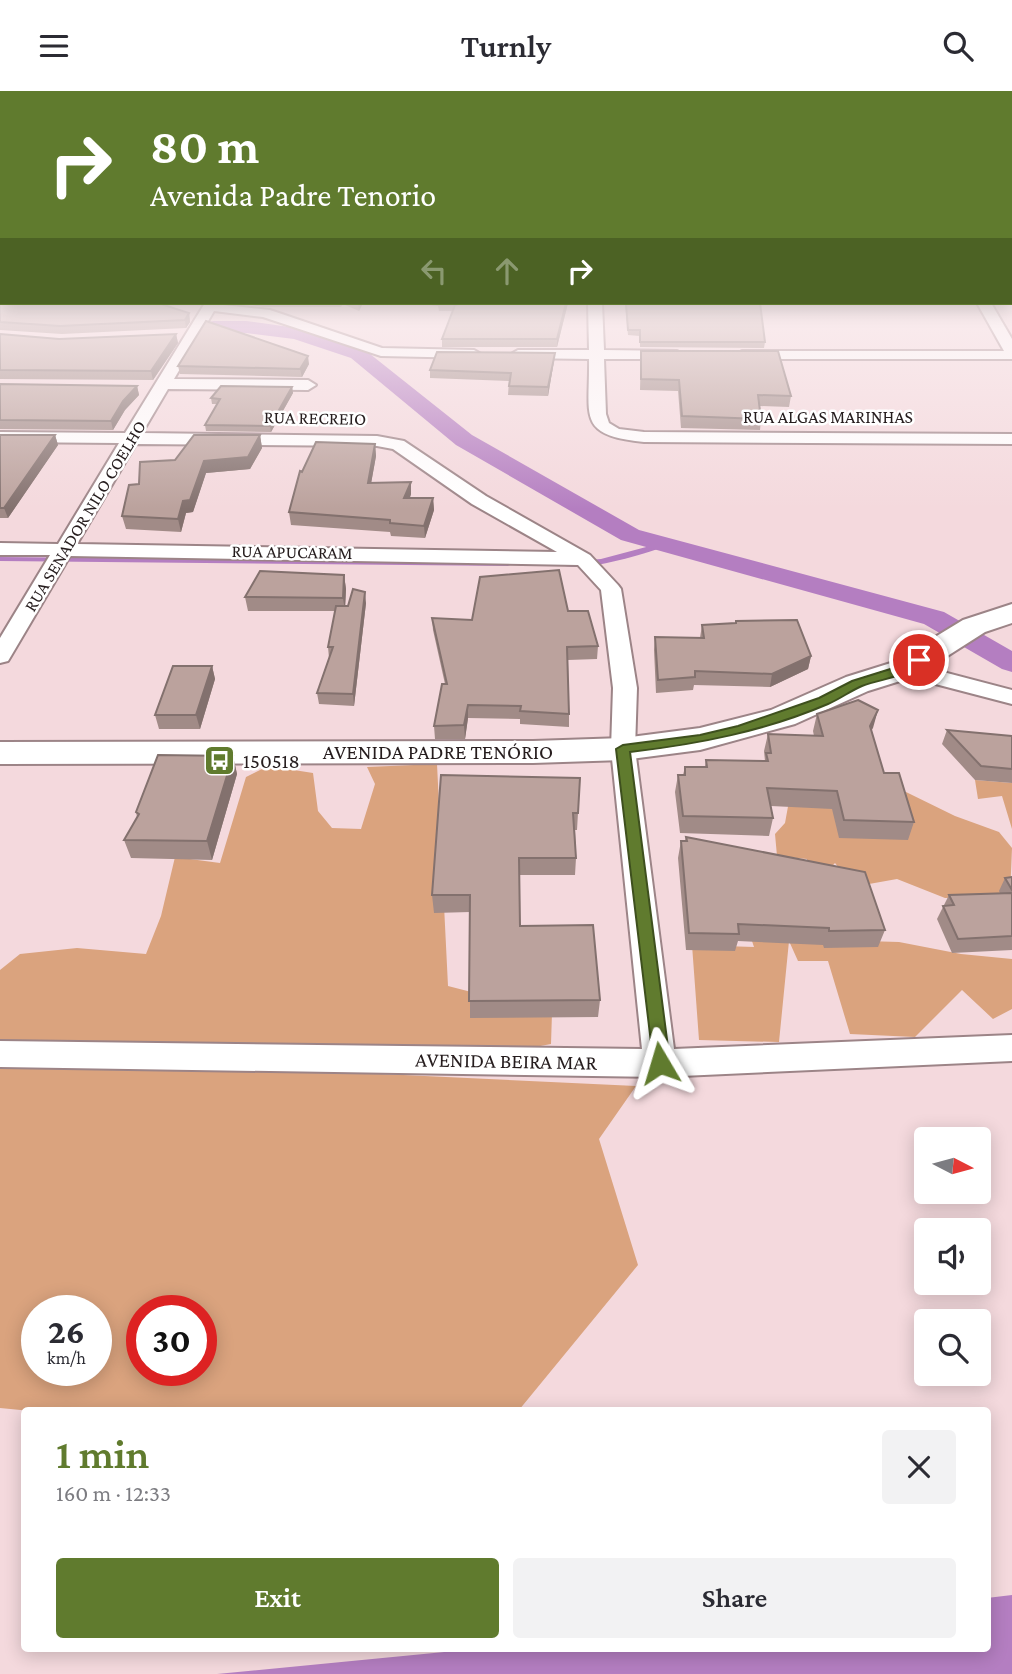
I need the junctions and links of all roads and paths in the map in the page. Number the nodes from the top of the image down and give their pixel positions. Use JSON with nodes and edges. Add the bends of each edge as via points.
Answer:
{"nodes":[{"id":1,"x":176,"y":361,"type":"edge"},
{"id":2,"x":597,"y":361,"type":"edge"},
{"id":3,"x":308,"y":385,"type":"dead end"},
{"id":4,"x":157,"y":387,"type":"junction"},
{"id":5,"x":0,"y":437,"type":"edge"},
{"id":6,"x":132,"y":437,"type":"junction"},
{"id":7,"x":1012,"y":439,"type":"edge"},
{"id":8,"x":0,"y":549,"type":"edge"},
{"id":9,"x":64,"y":550,"type":"junction"},
{"id":10,"x":583,"y":559,"type":"junction"},
{"id":11,"x":1007,"y":615,"type":"edge"},
{"id":12,"x":0,"y":656,"type":"edge"},
{"id":13,"x":905,"y":669,"type":"junction"},
{"id":14,"x":1012,"y":697,"type":"edge"},
{"id":15,"x":623,"y":749,"type":"junction"},
{"id":16,"x":0,"y":753,"type":"edge"},
{"id":17,"x":1012,"y":1048,"type":"edge"},
{"id":18,"x":0,"y":1054,"type":"edge"},
{"id":19,"x":660,"y":1063,"type":"junction"}],
"edges":[{"from":1,"to":4,"type":"street","name":"RUA SENADOR NILO COELHO"},
{"from":2,"to":7,"type":"street","name":"RUA ALGAS MARINHAS","via":[[598,414],[601,425],[615,434]]},
{"from":3,"to":4,"type":"street"},
{"from":4,"to":6,"type":"street","name":"RUA SENADOR NILO COELHO"},
{"from":5,"to":6,"type":"street","name":"RUA RECREIO"},
{"from":6,"to":9,"type":"street","name":"RUA SENADOR NILO COELHO"},
{"from":6,"to":10,"type":"street","name":"RUA RECREIO","via":[[377,440],[398,445],[479,500]]},
{"from":8,"to":9,"type":"street","name":"RUA APUCARAM"},
{"from":9,"to":10,"type":"street","name":"RUA APUCARAM"},
{"from":9,"to":12,"type":"street","name":"RUA SENADOR NILO COELHO"},
{"from":10,"to":15,"type":"street","via":[[611,589],[625,688]]},
{"from":11,"to":13,"type":"main road","name":"AVENIDA PADRE TENÓRIO","via":[[974,626]]},
{"from":13,"to":14,"type":"street"},
{"from":13,"to":15,"type":"main road","name":"AVENIDA PADRE TENÓRIO","via":[[741,730]]},
{"from":15,"to":16,"type":"main road","name":"AVENIDA PADRE TENÓRIO"},
{"from":15,"to":19,"type":"street"},
{"from":17,"to":19,"type":"street","name":"AVENIDA BEIRA MAR"},
{"from":18,"to":19,"type":"street","name":"AVENIDA BEIRA MAR"}]}
